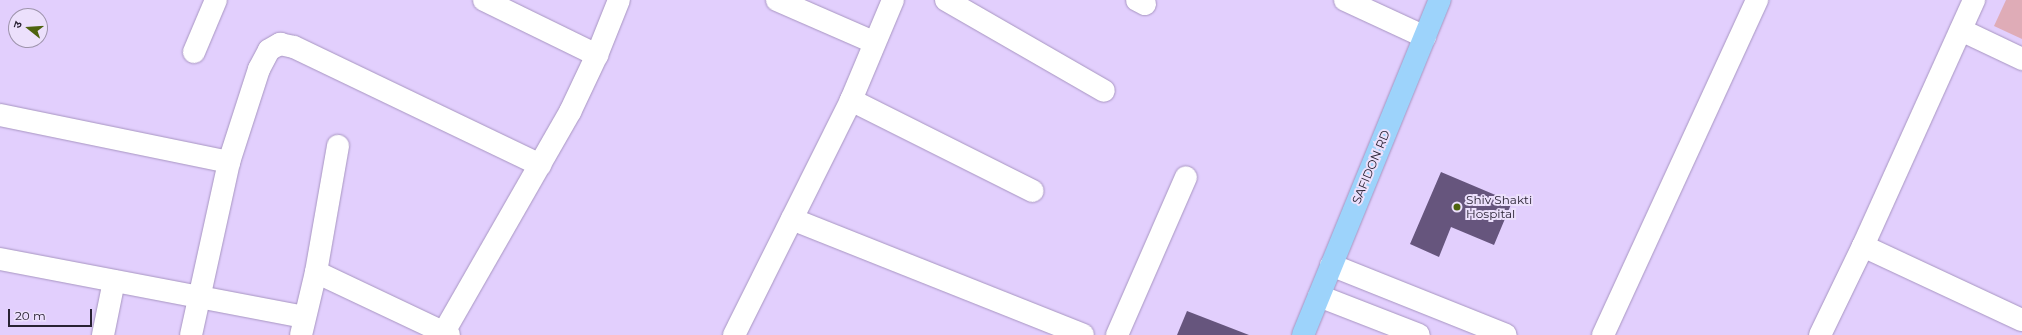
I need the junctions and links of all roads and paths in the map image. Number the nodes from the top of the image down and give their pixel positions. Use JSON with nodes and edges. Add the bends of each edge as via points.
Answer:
{"nodes":[{"id":1,"x":216,"y":0,"type":"edge"},
{"id":2,"x":484,"y":0,"type":"edge"},
{"id":3,"x":619,"y":0,"type":"edge"},
{"id":4,"x":777,"y":0,"type":"edge"},
{"id":5,"x":893,"y":0,"type":"edge"},
{"id":6,"x":946,"y":0,"type":"edge"},
{"id":7,"x":1345,"y":0,"type":"edge"},
{"id":8,"x":1440,"y":0,"type":"edge"},
{"id":9,"x":1757,"y":0,"type":"edge"},
{"id":10,"x":1974,"y":0,"type":"edge"},
{"id":11,"x":1961,"y":30,"type":"junction"},
{"id":12,"x":1425,"y":37,"type":"junction"},
{"id":13,"x":873,"y":42,"type":"junction"},
{"id":14,"x":194,"y":52,"type":"dead end"},
{"id":15,"x":597,"y":55,"type":"junction"},
{"id":16,"x":2022,"y":59,"type":"edge"},
{"id":17,"x":1104,"y":91,"type":"dead end"},
{"id":18,"x":850,"y":100,"type":"junction"},
{"id":19,"x":0,"y":115,"type":"edge"},
{"id":20,"x":338,"y":146,"type":"dead end"},
{"id":21,"x":229,"y":162,"type":"junction"},
{"id":22,"x":540,"y":165,"type":"junction"},
{"id":23,"x":1186,"y":177,"type":"dead end"},
{"id":24,"x":1033,"y":191,"type":"dead end"},
{"id":25,"x":792,"y":219,"type":"junction"},
{"id":26,"x":1863,"y":246,"type":"junction"},
{"id":27,"x":0,"y":259,"type":"edge"},
{"id":28,"x":1331,"y":265,"type":"junction"},
{"id":29,"x":316,"y":272,"type":"junction"},
{"id":30,"x":114,"y":281,"type":"junction"},
{"id":31,"x":199,"y":295,"type":"junction"},
{"id":32,"x":1319,"y":296,"type":"junction"},
{"id":33,"x":2022,"y":320,"type":"edge"},
{"id":34,"x":303,"y":326,"type":"edge"},
{"id":35,"x":447,"y":333,"type":"edge"},
{"id":36,"x":102,"y":335,"type":"edge"},
{"id":37,"x":191,"y":335,"type":"edge"},
{"id":38,"x":734,"y":335,"type":"edge"},
{"id":39,"x":1083,"y":335,"type":"edge"},
{"id":40,"x":1117,"y":335,"type":"edge"},
{"id":41,"x":1303,"y":335,"type":"edge"},
{"id":42,"x":1419,"y":335,"type":"edge"},
{"id":43,"x":1506,"y":335,"type":"edge"},
{"id":44,"x":1603,"y":335,"type":"edge"},
{"id":45,"x":1820,"y":335,"type":"edge"}],
"edges":[{"from":1,"to":14,"type":"street"},
{"from":2,"to":15,"type":"street"},
{"from":3,"to":15,"type":"street"},
{"from":4,"to":13,"type":"street"},
{"from":5,"to":13,"type":"street"},
{"from":6,"to":17,"type":"street"},
{"from":7,"to":12,"type":"street"},
{"from":8,"to":12,"type":"main road","name":"SAFIDON RD"},
{"from":9,"to":44,"type":"street"},
{"from":10,"to":11,"type":"street"},
{"from":11,"to":16,"type":"street"},
{"from":11,"to":26,"type":"street"},
{"from":12,"to":28,"type":"main road","name":"SAFIDON RD"},
{"from":13,"to":18,"type":"street"},
{"from":15,"to":22,"type":"street"},
{"from":18,"to":24,"type":"street"},
{"from":18,"to":25,"type":"street"},
{"from":19,"to":21,"type":"street"},
{"from":20,"to":29,"type":"street"},
{"from":21,"to":22,"type":"street","via":[[259,69],[269,50],[280,44],[294,47]]},
{"from":21,"to":31,"type":"street"},
{"from":22,"to":35,"type":"street"},
{"from":23,"to":40,"type":"street"},
{"from":25,"to":38,"type":"street"},
{"from":25,"to":39,"type":"street"},
{"from":26,"to":33,"type":"street"},
{"from":26,"to":45,"type":"street"},
{"from":27,"to":30,"type":"street"},
{"from":28,"to":32,"type":"main road","name":"SAFIDON RD"},
{"from":28,"to":43,"type":"street"},
{"from":29,"to":34,"type":"street"},
{"from":29,"to":35,"type":"street"},
{"from":30,"to":31,"type":"street"},
{"from":30,"to":36,"type":"street"},
{"from":31,"to":34,"type":"street"},
{"from":31,"to":37,"type":"street"},
{"from":32,"to":41,"type":"main road","name":"SAFIDON RD"},
{"from":32,"to":42,"type":"street"}]}
